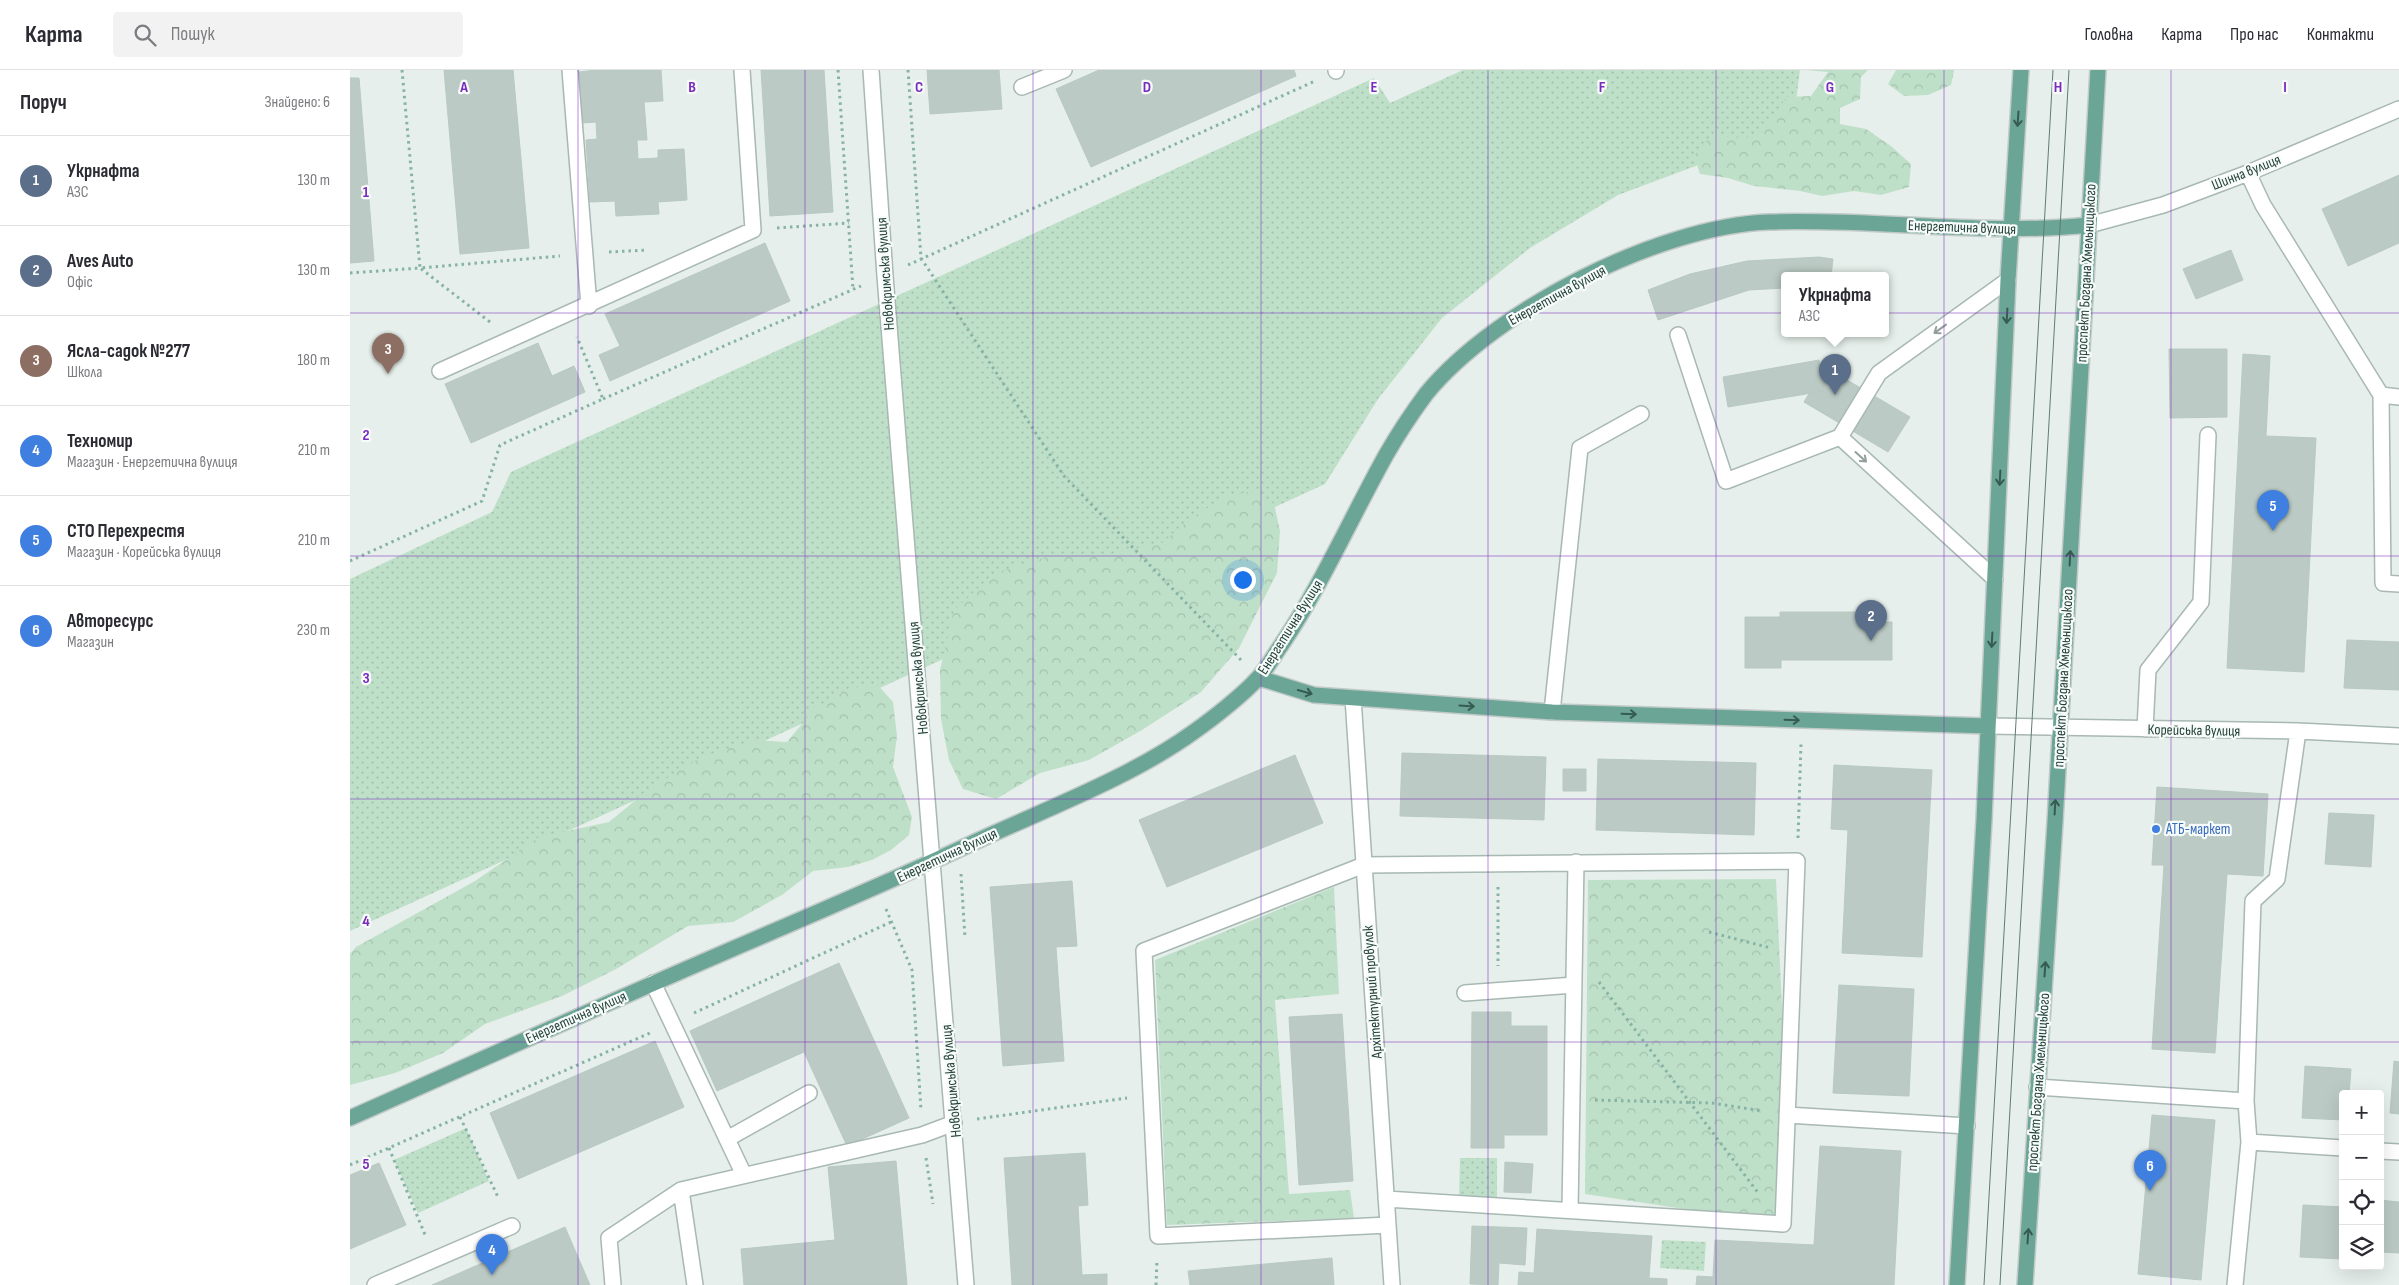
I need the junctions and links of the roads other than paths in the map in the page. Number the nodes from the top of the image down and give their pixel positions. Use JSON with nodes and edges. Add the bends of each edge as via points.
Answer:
{"nodes":[{"id":1,"x":570,"y":70,"type":"edge"},
{"id":2,"x":742,"y":70,"type":"edge"},
{"id":3,"x":871,"y":70,"type":"edge"},
{"id":4,"x":1064,"y":70,"type":"edge"},
{"id":5,"x":2021,"y":70,"type":"edge"},
{"id":6,"x":2098,"y":70,"type":"edge"},
{"id":7,"x":1022,"y":87,"type":"dead end"},
{"id":8,"x":2399,"y":109,"type":"edge"},
{"id":9,"x":2248,"y":173,"type":"junction"},
{"id":10,"x":2089,"y":225,"type":"junction"},
{"id":11,"x":2011,"y":230,"type":"junction"},
{"id":12,"x":2008,"y":280,"type":"junction"},
{"id":13,"x":589,"y":306,"type":"junction"},
{"id":14,"x":1678,"y":335,"type":"dead end"},
{"id":15,"x":440,"y":371,"type":"dead end"},
{"id":16,"x":2381,"y":394,"type":"junction"},
{"id":17,"x":2399,"y":397,"type":"edge"},
{"id":18,"x":1641,"y":414,"type":"dead end"},
{"id":19,"x":2208,"y":435,"type":"dead end"},
{"id":20,"x":1840,"y":437,"type":"junction"},
{"id":21,"x":1995,"y":579,"type":"junction"},
{"id":22,"x":2399,"y":584,"type":"edge"},
{"id":23,"x":1259,"y":678,"type":"junction"},
{"id":24,"x":1353,"y":698,"type":"junction"},
{"id":25,"x":1552,"y":712,"type":"junction"},
{"id":26,"x":1988,"y":726,"type":"junction"},
{"id":27,"x":2060,"y":728,"type":"junction"},
{"id":28,"x":2145,"y":729,"type":"junction"},
{"id":29,"x":2298,"y":731,"type":"junction"},
{"id":30,"x":2399,"y":736,"type":"edge"},
{"id":31,"x":933,"y":862,"type":"junction"},
{"id":32,"x":1576,"y":862,"type":"junction"},
{"id":33,"x":1364,"y":865,"type":"junction"},
{"id":34,"x":653,"y":983,"type":"junction"},
{"id":35,"x":1574,"y":985,"type":"junction"},
{"id":36,"x":1465,"y":994,"type":"dead end"},
{"id":37,"x":2037,"y":1087,"type":"junction"},
{"id":38,"x":809,"y":1093,"type":"dead end"},
{"id":39,"x":2246,"y":1101,"type":"junction"},
{"id":40,"x":1787,"y":1115,"type":"junction"},
{"id":41,"x":350,"y":1118,"type":"edge"},
{"id":42,"x":954,"y":1123,"type":"junction"},
{"id":43,"x":1967,"y":1126,"type":"junction"},
{"id":44,"x":727,"y":1139,"type":"junction"},
{"id":45,"x":2248,"y":1142,"type":"junction"},
{"id":46,"x":2339,"y":1148,"type":"edge"},
{"id":47,"x":2384,"y":1151,"type":"edge"},
{"id":48,"x":2399,"y":1152,"type":"edge"},
{"id":49,"x":744,"y":1176,"type":"junction"},
{"id":50,"x":681,"y":1190,"type":"junction"},
{"id":51,"x":1386,"y":1199,"type":"junction"},
{"id":52,"x":1570,"y":1210,"type":"junction"},
{"id":53,"x":1388,"y":1225,"type":"junction"},
{"id":54,"x":512,"y":1226,"type":"dead end"},
{"id":55,"x":375,"y":1285,"type":"edge"},
{"id":56,"x":613,"y":1285,"type":"edge"},
{"id":57,"x":695,"y":1285,"type":"edge"},
{"id":58,"x":966,"y":1285,"type":"edge"},
{"id":59,"x":1392,"y":1285,"type":"edge"},
{"id":60,"x":1958,"y":1285,"type":"edge"},
{"id":61,"x":2025,"y":1285,"type":"edge"},
{"id":62,"x":2235,"y":1285,"type":"edge"}],
"edges":[{"from":1,"to":13,"type":"street"},
{"from":2,"to":13,"type":"street","via":[[753,230]]},
{"from":3,"to":31,"type":"street","name":"Новокримська вулиця"},
{"from":4,"to":7,"type":"street"},
{"from":5,"to":11,"type":"main road","one_way":true},
{"from":6,"to":10,"type":"main road","name":"проспект Богдана Хмельницького"},
{"from":8,"to":9,"type":"street","name":"Шинна вулиця"},
{"from":9,"to":10,"type":"street","name":"Шинна вулиця","via":[[2163,205]]},
{"from":9,"to":16,"type":"street","via":[[2263,205]]},
{"from":10,"to":11,"type":"main road","name":"Енергетична вулиця"},
{"from":27,"to":10,"type":"main road","name":"проспект Богдана Хмельницького","one_way":true},
{"from":11,"to":12,"type":"main road"},
{"from":11,"to":23,"type":"main road","name":"Енергетична вулиця","via":[[1764,222],[1692,234],[1632,255],[1533,305],[1459,360],[1426,395],[1389,450],[1302,614]]},
{"from":12,"to":20,"type":"street","one_way":true,"via":[[1879,373]]},
{"from":12,"to":21,"type":"main road","one_way":true},
{"from":13,"to":15,"type":"street"},
{"from":14,"to":20,"type":"street","via":[[1726,481]]},
{"from":16,"to":17,"type":"street"},
{"from":16,"to":22,"type":"street","via":[[2383,583]]},
{"from":18,"to":25,"type":"street","via":[[1580,448]]},
{"from":19,"to":28,"type":"street","via":[[2201,602],[2148,670]]},
{"from":20,"to":21,"type":"street","one_way":true},
{"from":21,"to":26,"type":"main road","one_way":true},
{"from":23,"to":24,"type":"main road","one_way":true,"via":[[1314,694]]},
{"from":23,"to":31,"type":"main road","name":"Енергетична вулиця","via":[[1195,732],[1157,755]]},
{"from":24,"to":25,"type":"main road","one_way":true},
{"from":24,"to":33,"type":"street","name":"Архітектурний провулок"},
{"from":25,"to":26,"type":"main road","one_way":true},
{"from":26,"to":27,"type":"street","name":"Корейська вулиця"},
{"from":26,"to":43,"type":"main road"},
{"from":27,"to":28,"type":"street","name":"Корейська вулиця"},
{"from":37,"to":27,"type":"main road","name":"проспект Богдана Хмельницького","one_way":true},
{"from":28,"to":29,"type":"street","name":"Корейська вулиця"},
{"from":29,"to":30,"type":"street","name":"Корейська вулиця"},
{"from":29,"to":39,"type":"street","via":[[2278,879],[2253,901]]},
{"from":31,"to":34,"type":"main road","name":"Енергетична вулиця"},
{"from":31,"to":42,"type":"street","name":"Новокримська вулиця"},
{"from":32,"to":33,"type":"street"},
{"from":32,"to":35,"type":"street"},
{"from":32,"to":40,"type":"street","via":[[1797,861]]},
{"from":33,"to":51,"type":"street","name":"Архітектурний провулок"},
{"from":33,"to":53,"type":"street","via":[[1144,951],[1158,1236]]},
{"from":34,"to":41,"type":"main road","name":"Енергетична вулиця"},
{"from":34,"to":44,"type":"street"},
{"from":35,"to":36,"type":"street"},
{"from":35,"to":52,"type":"street"},
{"from":37,"to":39,"type":"street"},
{"from":61,"to":37,"type":"main road","name":"проспект Богдана Хмельницького","one_way":true},
{"from":38,"to":44,"type":"street"},
{"from":39,"to":45,"type":"street"},
{"from":40,"to":43,"type":"street"},
{"from":40,"to":52,"type":"street","via":[[1783,1224]]},
{"from":42,"to":49,"type":"street","via":[[922,1135]]},
{"from":42,"to":58,"type":"street","name":"Новокримська вулиця"},
{"from":43,"to":60,"type":"main road"},
{"from":44,"to":49,"type":"street"},
{"from":45,"to":46,"type":"street"},
{"from":45,"to":62,"type":"street"},
{"from":47,"to":48,"type":"street"},
{"from":49,"to":50,"type":"street"},
{"from":50,"to":56,"type":"street","via":[[609,1238]]},
{"from":50,"to":57,"type":"street"},
{"from":51,"to":52,"type":"street"},
{"from":51,"to":53,"type":"street","name":"Архітектурний провулок"},
{"from":53,"to":59,"type":"street","name":"Архітектурний провулок"},
{"from":54,"to":55,"type":"street"}]}
